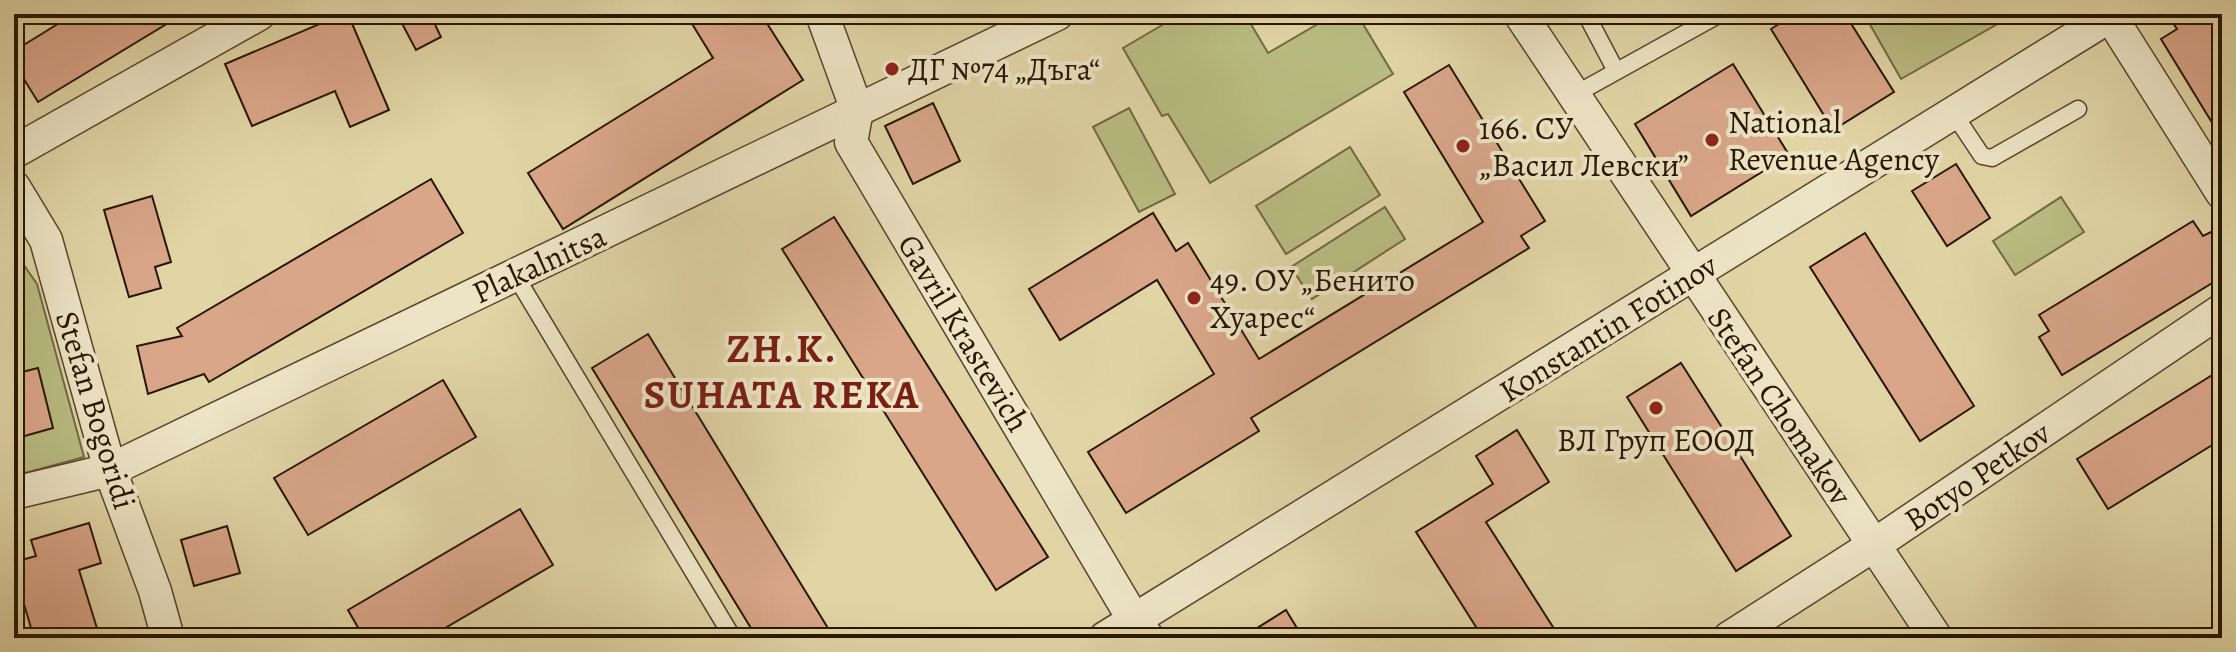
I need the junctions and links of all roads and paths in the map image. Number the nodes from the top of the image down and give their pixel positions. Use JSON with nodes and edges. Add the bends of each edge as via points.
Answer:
{"nodes":[{"id":1,"x":259,"y":14,"type":"edge"},
{"id":2,"x":822,"y":14,"type":"edge"},
{"id":3,"x":1057,"y":14,"type":"edge"},
{"id":4,"x":1520,"y":14,"type":"edge"},
{"id":5,"x":1586,"y":14,"type":"edge"},
{"id":6,"x":1720,"y":14,"type":"edge"},
{"id":7,"x":2110,"y":15,"type":"edge"},
{"id":8,"x":1616,"y":71,"type":"junction"},
{"id":9,"x":1572,"y":96,"type":"junction"},
{"id":10,"x":2078,"y":109,"type":"dead end"},
{"id":11,"x":857,"y":110,"type":"junction"},
{"id":12,"x":1954,"y":114,"type":"junction"},
{"id":13,"x":14,"y":152,"type":"edge"},
{"id":14,"x":14,"y":187,"type":"edge"},
{"id":15,"x":2222,"y":193,"type":"edge"},
{"id":16,"x":515,"y":275,"type":"junction"},
{"id":17,"x":1692,"y":276,"type":"junction"},
{"id":18,"x":2222,"y":310,"type":"edge"},
{"id":19,"x":110,"y":470,"type":"junction"},
{"id":20,"x":14,"y":493,"type":"edge"},
{"id":21,"x":1874,"y":545,"type":"junction"},
{"id":22,"x":1141,"y":629,"type":"edge"},
{"id":23,"x":168,"y":638,"type":"edge"},
{"id":24,"x":733,"y":638,"type":"edge"},
{"id":25,"x":1105,"y":638,"type":"edge"},
{"id":26,"x":1729,"y":638,"type":"edge"},
{"id":27,"x":1936,"y":638,"type":"edge"}],
"edges":[{"from":1,"to":13,"type":"street"},
{"from":2,"to":11,"type":"street","name":"Gavril Krastevich"},
{"from":3,"to":11,"type":"street","name":"Plakalnitsa"},
{"from":4,"to":9,"type":"street","name":"Stefan Chomakov"},
{"from":5,"to":8,"type":"lane"},
{"from":6,"to":8,"type":"lane"},
{"from":7,"to":12,"type":"street","name":"Konstantin Fotinov"},
{"from":7,"to":15,"type":"street"},
{"from":8,"to":9,"type":"lane"},
{"from":9,"to":17,"type":"street","name":"Stefan Chomakov"},
{"from":10,"to":12,"type":"lane","via":[[1992,158],[1982,156]]},
{"from":11,"to":16,"type":"street","name":"Plakalnitsa"},
{"from":11,"to":22,"type":"street","name":"Gavril Krastevich","via":[[851,142]]},
{"from":12,"to":17,"type":"street","name":"Konstantin Fotinov"},
{"from":14,"to":19,"type":"street","name":"Stefan Bogoridi","via":[[46,240]]},
{"from":16,"to":19,"type":"street","name":"Plakalnitsa"},
{"from":16,"to":24,"type":"lane"},
{"from":17,"to":21,"type":"street","name":"Stefan Chomakov"},
{"from":17,"to":22,"type":"street","name":"Konstantin Fotinov"},
{"from":18,"to":21,"type":"street","name":"Botyo Petkov"},
{"from":19,"to":20,"type":"street","name":"Plakalnitsa"},
{"from":19,"to":23,"type":"street","name":"Stefan Bogoridi"},
{"from":21,"to":26,"type":"street","name":"Botyo Petkov"},
{"from":21,"to":27,"type":"street","name":"Stefan Chomakov"},
{"from":22,"to":25,"type":"street","name":"Konstantin Fotinov"}]}
